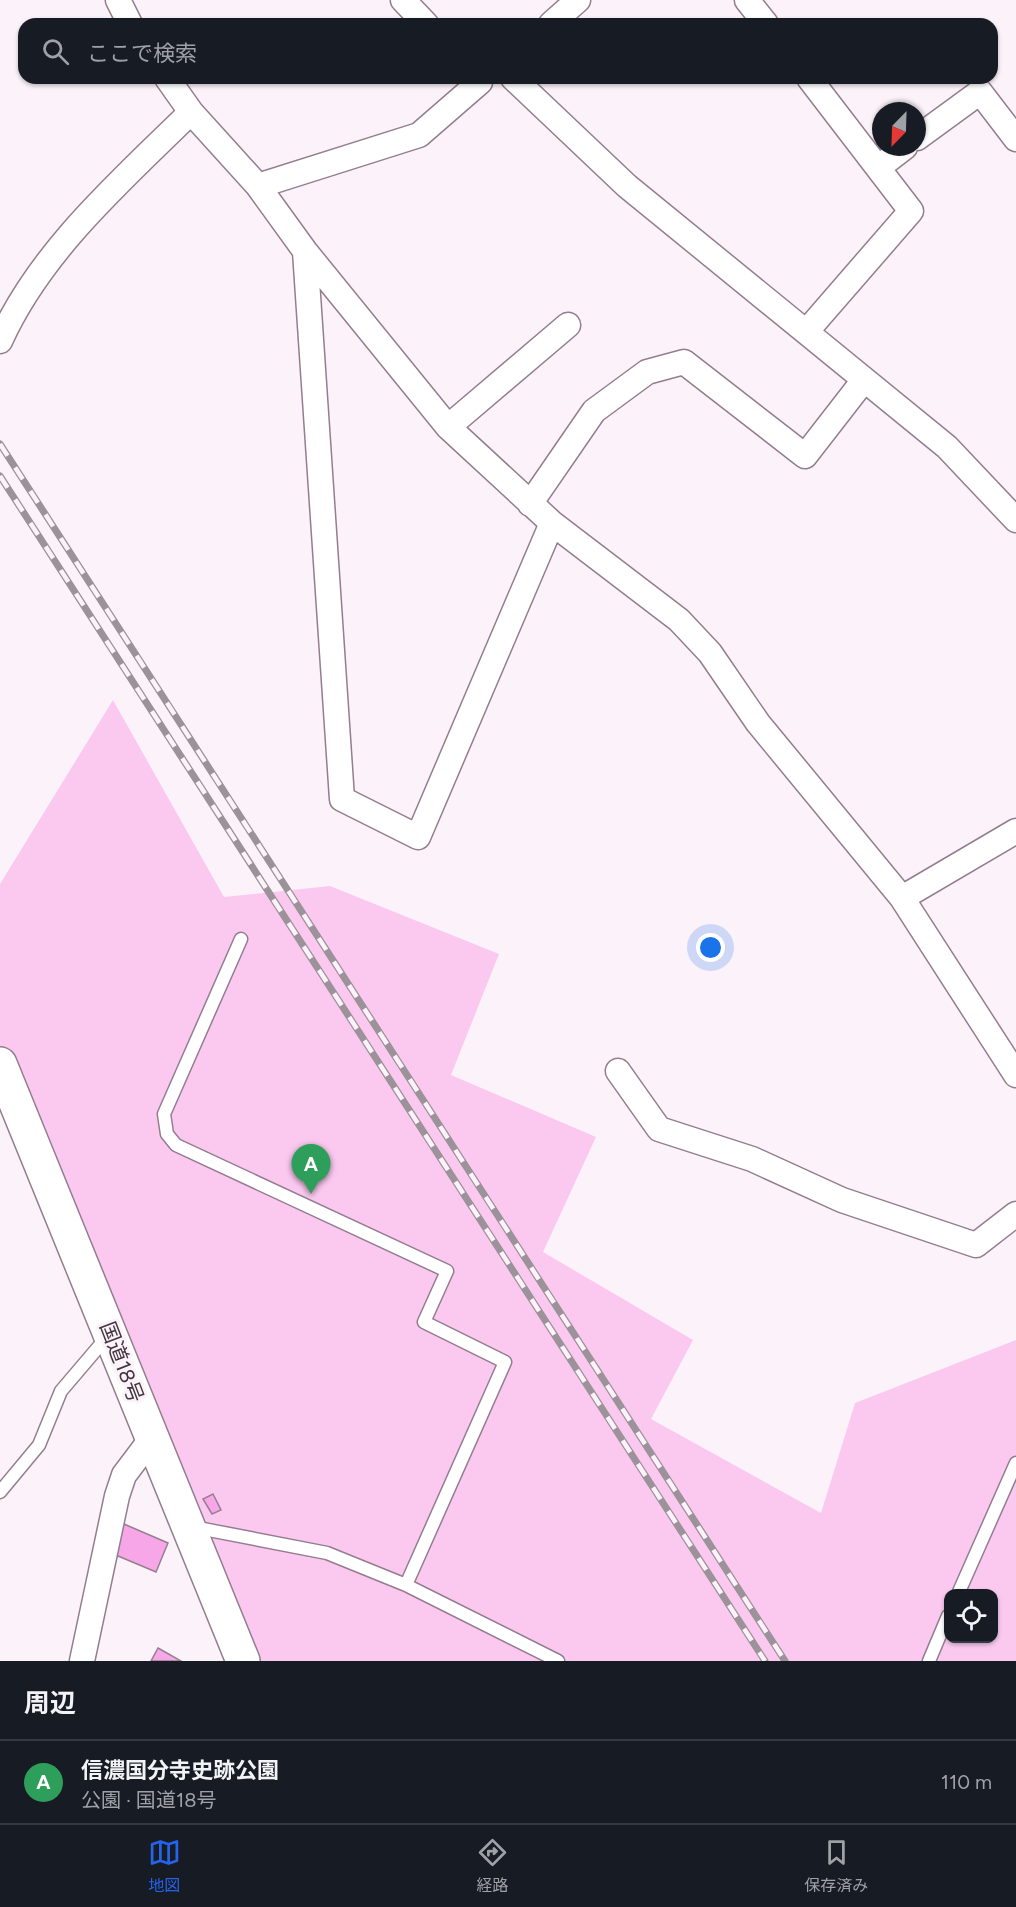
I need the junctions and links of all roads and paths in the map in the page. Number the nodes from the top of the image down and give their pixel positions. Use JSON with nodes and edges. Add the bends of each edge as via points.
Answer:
{"nodes":[{"id":1,"x":118,"y":0,"type":"edge"},
{"id":2,"x":403,"y":0,"type":"edge"},
{"id":3,"x":578,"y":0,"type":"edge"},
{"id":4,"x":747,"y":0,"type":"edge"},
{"id":5,"x":127,"y":18,"type":"edge"},
{"id":6,"x":420,"y":18,"type":"edge"},
{"id":7,"x":558,"y":18,"type":"edge"},
{"id":8,"x":761,"y":18,"type":"edge"},
{"id":9,"x":171,"y":84,"type":"edge"},
{"id":10,"x":475,"y":84,"type":"edge"},
{"id":11,"x":519,"y":84,"type":"edge"},
{"id":12,"x":813,"y":84,"type":"edge"},
{"id":13,"x":191,"y":112,"type":"junction"},
{"id":14,"x":926,"y":131,"type":"edge"},
{"id":15,"x":1016,"y":139,"type":"edge"},
{"id":16,"x":893,"y":156,"type":"edge"},
{"id":17,"x":879,"y":166,"type":"junction"},
{"id":18,"x":258,"y":186,"type":"junction"},
{"id":19,"x":306,"y":251,"type":"junction"},
{"id":20,"x":568,"y":325,"type":"dead end"},
{"id":21,"x":806,"y":332,"type":"junction"},
{"id":22,"x":0,"y":340,"type":"edge"},
{"id":23,"x":864,"y":380,"type":"junction"},
{"id":24,"x":448,"y":427,"type":"junction"},
{"id":25,"x":530,"y":504,"type":"junction"},
{"id":26,"x":1016,"y":520,"type":"edge"},
{"id":27,"x":552,"y":523,"type":"junction"},
{"id":28,"x":1016,"y":831,"type":"edge"},
{"id":29,"x":902,"y":898,"type":"junction"},
{"id":30,"x":241,"y":939,"type":"dead end"},
{"id":31,"x":0,"y":1064,"type":"edge"},
{"id":32,"x":618,"y":1071,"type":"dead end"},
{"id":33,"x":1016,"y":1076,"type":"edge"},
{"id":34,"x":1016,"y":1214,"type":"edge"},
{"id":35,"x":111,"y":1333,"type":"junction"},
{"id":36,"x":152,"y":1438,"type":"junction"},
{"id":37,"x":1016,"y":1463,"type":"edge"},
{"id":38,"x":0,"y":1492,"type":"edge"},
{"id":39,"x":189,"y":1526,"type":"junction"},
{"id":40,"x":406,"y":1585,"type":"junction"},
{"id":41,"x":960,"y":1589,"type":"edge"},
{"id":42,"x":944,"y":1625,"type":"edge"},
{"id":43,"x":82,"y":1661,"type":"edge"},
{"id":44,"x":243,"y":1661,"type":"edge"},
{"id":45,"x":558,"y":1661,"type":"edge"},
{"id":46,"x":929,"y":1661,"type":"edge"}],
"edges":[{"from":1,"to":5,"type":"street"},
{"from":2,"to":6,"type":"street"},
{"from":3,"to":7,"type":"street"},
{"from":4,"to":8,"type":"street"},
{"from":9,"to":13,"type":"street"},
{"from":10,"to":18,"type":"street","via":[[419,135]]},
{"from":11,"to":21,"type":"street","via":[[627,186]]},
{"from":12,"to":17,"type":"street"},
{"from":13,"to":18,"type":"street"},
{"from":13,"to":22,"type":"street","via":[[52,257],[11,316]]},
{"from":14,"to":15,"type":"street","via":[[980,92]]},
{"from":16,"to":17,"type":"street"},
{"from":17,"to":21,"type":"street","via":[[911,212]]},
{"from":18,"to":19,"type":"street"},
{"from":19,"to":24,"type":"street"},
{"from":19,"to":27,"type":"street","via":[[342,799],[418,837]]},
{"from":20,"to":24,"type":"street"},
{"from":21,"to":23,"type":"street"},
{"from":23,"to":25,"type":"street","via":[[805,456],[684,362],[647,372],[594,411]]},
{"from":23,"to":26,"type":"street","via":[[947,447]]},
{"from":24,"to":25,"type":"street"},
{"from":25,"to":27,"type":"street"},
{"from":27,"to":29,"type":"street","via":[[679,620],[710,653],[758,723]]},
{"from":28,"to":29,"type":"street"},
{"from":29,"to":33,"type":"street"},
{"from":30,"to":40,"type":"lane","via":[[164,1114],[167,1134],[176,1145],[447,1271],[424,1322],[505,1362]]},
{"from":31,"to":35,"type":"highway","name":"国道18号"},
{"from":32,"to":34,"type":"street","via":[[659,1129],[752,1159],[842,1200],[976,1245]]},
{"from":35,"to":36,"type":"highway","name":"国道18号"},
{"from":35,"to":38,"type":"lane","via":[[61,1391],[39,1444]]},
{"from":36,"to":39,"type":"highway","name":"国道18号"},
{"from":36,"to":43,"type":"street","via":[[124,1474],[117,1496]]},
{"from":37,"to":41,"type":"lane"},
{"from":39,"to":40,"type":"lane","via":[[327,1553]]},
{"from":39,"to":44,"type":"highway","name":"国道18号"},
{"from":40,"to":45,"type":"lane"},
{"from":42,"to":46,"type":"lane"}]}
